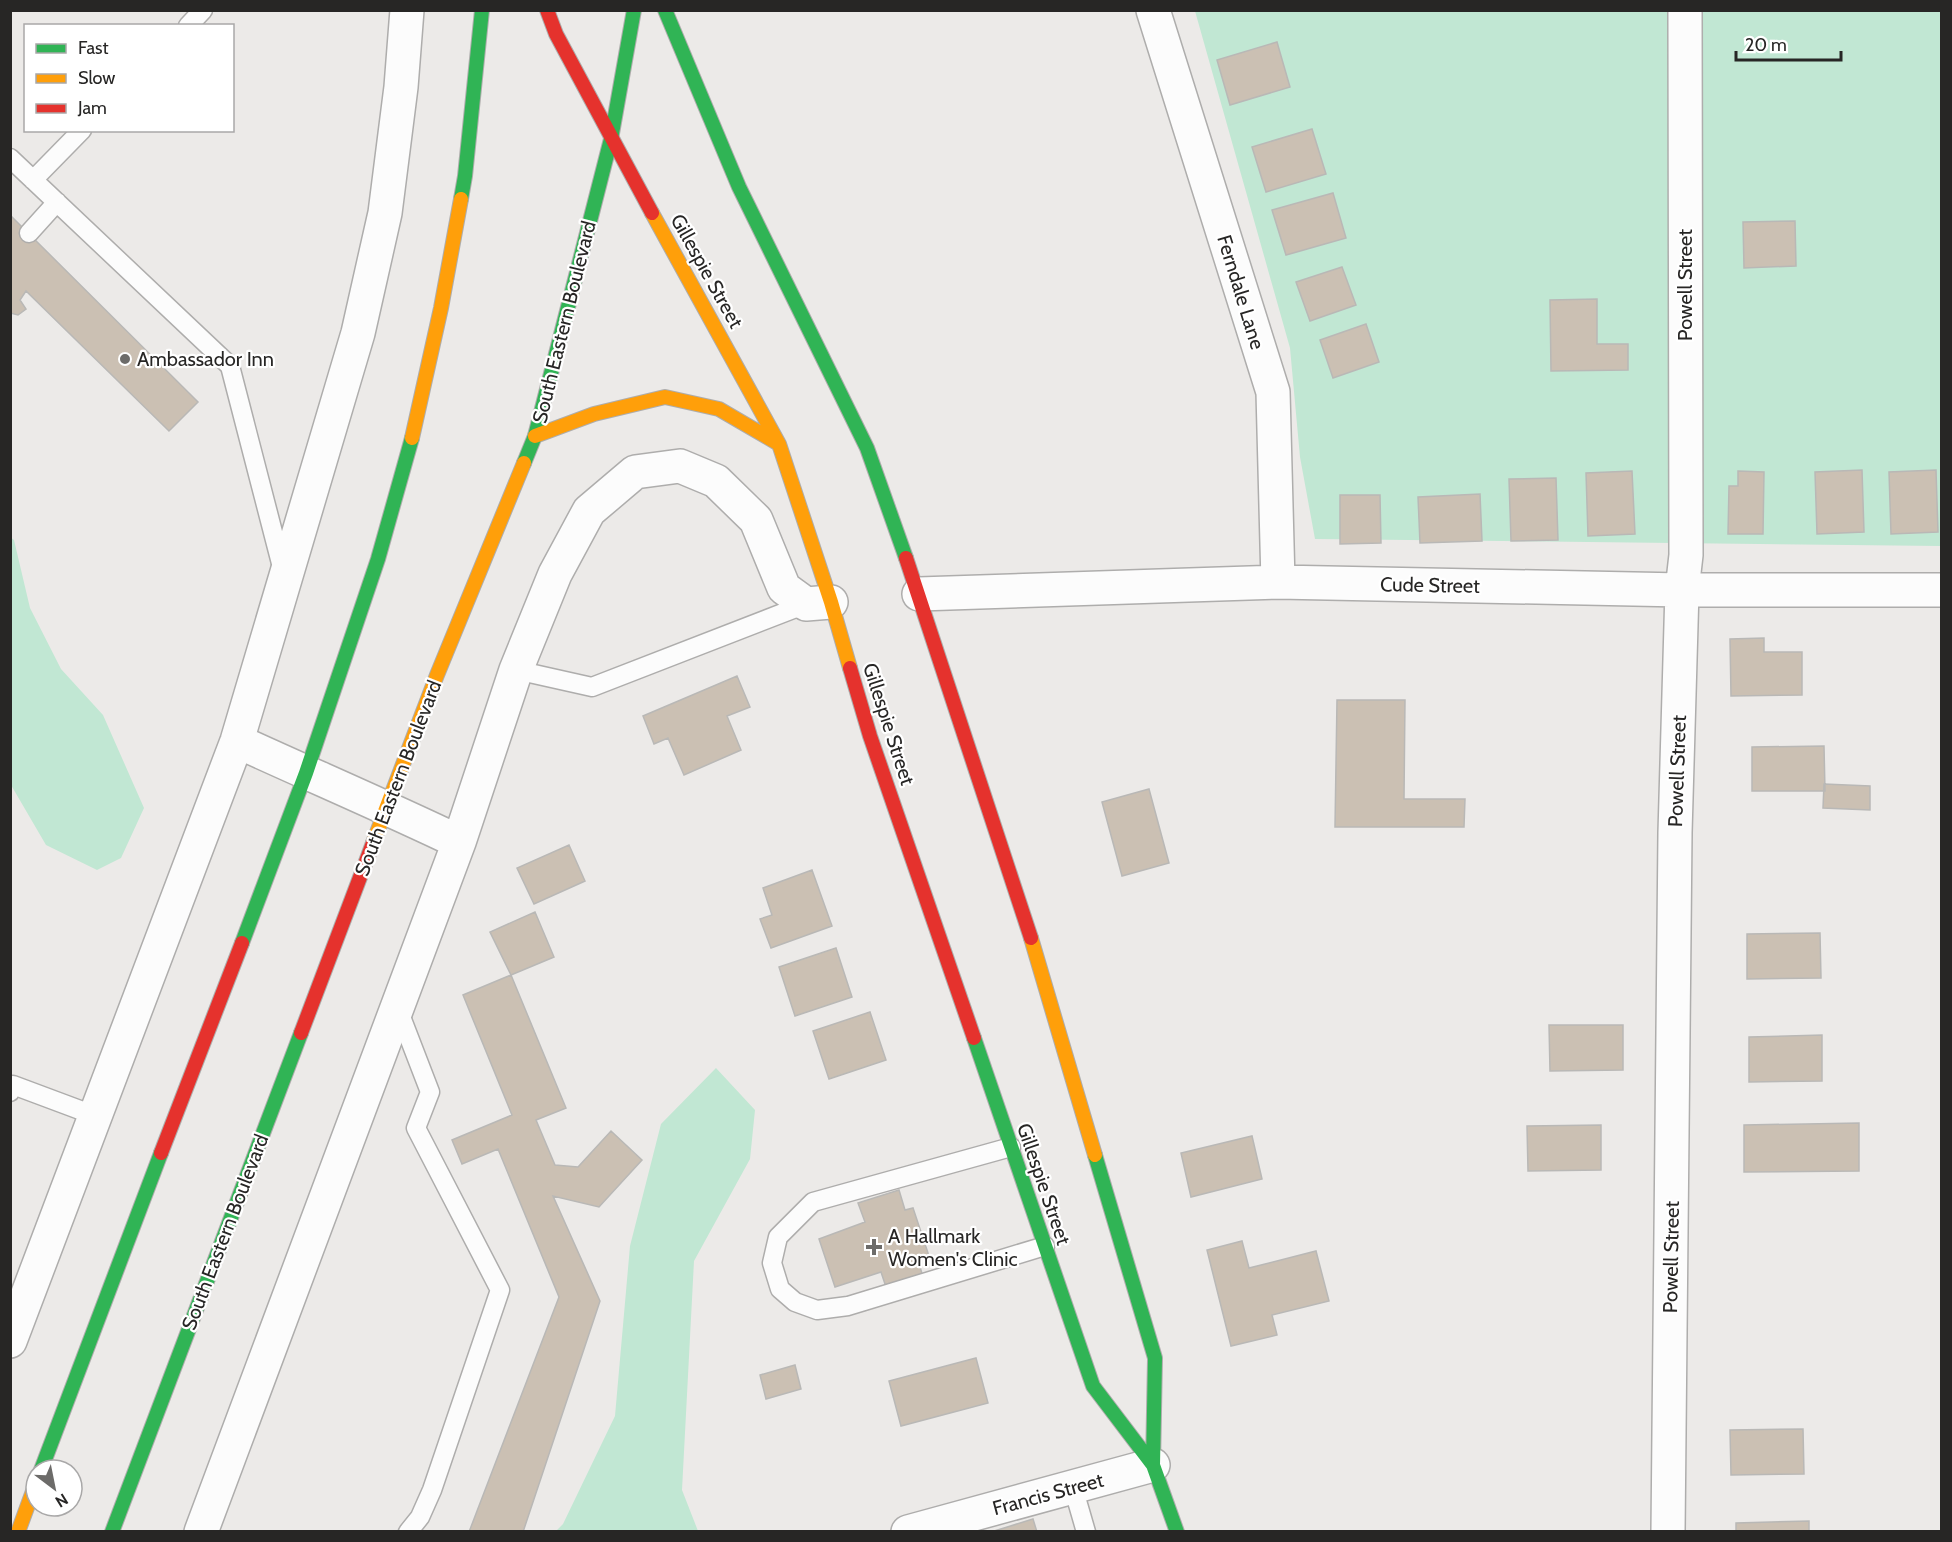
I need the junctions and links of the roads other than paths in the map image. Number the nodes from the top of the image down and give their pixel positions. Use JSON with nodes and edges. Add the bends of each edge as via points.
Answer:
{"nodes":[{"id":1,"x":203,"y":10,"type":"edge"},
{"id":2,"x":407,"y":10,"type":"edge"},
{"id":3,"x":482,"y":10,"type":"edge"},
{"id":4,"x":547,"y":10,"type":"edge"},
{"id":5,"x":634,"y":10,"type":"edge"},
{"id":6,"x":665,"y":10,"type":"edge"},
{"id":7,"x":1154,"y":10,"type":"edge"},
{"id":8,"x":1685,"y":10,"type":"edge"},
{"id":9,"x":190,"y":24,"type":"edge"},
{"id":10,"x":80,"y":132,"type":"edge"},
{"id":11,"x":611,"y":139,"type":"junction"},
{"id":12,"x":10,"y":158,"type":"edge"},
{"id":13,"x":33,"y":180,"type":"junction"},
{"id":14,"x":57,"y":202,"type":"junction"},
{"id":15,"x":29,"y":233,"type":"dead end"},
{"id":16,"x":535,"y":436,"type":"junction"},
{"id":17,"x":779,"y":444,"type":"junction"},
{"id":18,"x":285,"y":579,"type":"junction"},
{"id":19,"x":1278,"y":582,"type":"junction"},
{"id":20,"x":1682,"y":590,"type":"junction"},
{"id":21,"x":1941,"y":590,"type":"edge"},
{"id":22,"x":919,"y":594,"type":"junction"},
{"id":23,"x":818,"y":603,"type":"junction"},
{"id":24,"x":516,"y":670,"type":"junction"},
{"id":25,"x":237,"y":741,"type":"junction"},
{"id":26,"x":306,"y":773,"type":"junction"},
{"id":27,"x":387,"y":807,"type":"junction"},
{"id":28,"x":459,"y":842,"type":"junction"},
{"id":29,"x":398,"y":1009,"type":"junction"},
{"id":30,"x":11,"y":1086,"type":"edge"},
{"id":31,"x":96,"y":1116,"type":"junction"},
{"id":32,"x":1011,"y":1147,"type":"junction"},
{"id":33,"x":1045,"y":1246,"type":"junction"},
{"id":34,"x":10,"y":1341,"type":"edge"},
{"id":35,"x":46,"y":1458,"type":"edge"},
{"id":36,"x":1153,"y":1465,"type":"junction"},
{"id":37,"x":1073,"y":1487,"type":"junction"},
{"id":38,"x":24,"y":1516,"type":"edge"},
{"id":39,"x":18,"y":1532,"type":"edge"},
{"id":40,"x":112,"y":1532,"type":"edge"},
{"id":41,"x":201,"y":1532,"type":"edge"},
{"id":42,"x":408,"y":1532,"type":"edge"},
{"id":43,"x":908,"y":1532,"type":"edge"},
{"id":44,"x":1086,"y":1532,"type":"edge"},
{"id":45,"x":1177,"y":1532,"type":"edge"},
{"id":46,"x":1668,"y":1532,"type":"edge"}],
"edges":[{"from":1,"to":9,"type":"lane"},
{"from":2,"to":18,"type":"street","via":[[385,213],[358,333]]},
{"from":3,"to":26,"type":"main road","via":[[465,176],[418,415],[378,559]]},
{"from":4,"to":11,"type":"main road","name":"Gillespie Street"},
{"from":5,"to":11,"type":"main road","name":"South Eastern Boulevard"},
{"from":6,"to":22,"type":"main road","name":"Gillespie Street","via":[[739,187],[867,448]]},
{"from":7,"to":19,"type":"street","name":"Ferndale Lane","via":[[1272,393]]},
{"from":8,"to":20,"type":"street","name":"Powell Street","via":[[1686,555]]},
{"from":10,"to":13,"type":"lane"},
{"from":11,"to":16,"type":"main road","name":"South Eastern Boulevard"},
{"from":11,"to":17,"type":"main road","name":"Gillespie Street"},
{"from":12,"to":13,"type":"lane"},
{"from":13,"to":14,"type":"lane"},
{"from":14,"to":15,"type":"lane"},
{"from":14,"to":18,"type":"lane","via":[[230,366]]},
{"from":16,"to":17,"type":"main road","via":[[594,414],[664,397],[719,409]]},
{"from":16,"to":27,"type":"main road","name":"South Eastern Boulevard"},
{"from":17,"to":23,"type":"main road","name":"Gillespie Street"},
{"from":18,"to":25,"type":"street"},
{"from":19,"to":20,"type":"street","name":"Cude Street"},
{"from":19,"to":22,"type":"street","name":"Cude Street"},
{"from":20,"to":21,"type":"street","name":"Cude Street"},
{"from":20,"to":46,"type":"street","name":"Powell Street","via":[[1675,833]]},
{"from":22,"to":36,"type":"main road","name":"Gillespie Street","via":[[1025,917],[1155,1358]]},
{"from":23,"to":24,"type":"lane","via":[[592,687]]},
{"from":23,"to":24,"type":"street","via":[[784,588],[756,520],[716,481],[680,466],[635,472],[589,511],[555,574]]},
{"from":23,"to":32,"type":"main road","name":"Gillespie Street","via":[[870,736]]},
{"from":24,"to":28,"type":"street"},
{"from":25,"to":26,"type":"street"},
{"from":25,"to":31,"type":"street"},
{"from":26,"to":27,"type":"street"},
{"from":26,"to":35,"type":"main road"},
{"from":27,"to":28,"type":"street"},
{"from":27,"to":40,"type":"main road","name":"South Eastern Boulevard"},
{"from":28,"to":29,"type":"street"},
{"from":29,"to":41,"type":"street"},
{"from":29,"to":42,"type":"lane","via":[[430,1092],[416,1128],[500,1290],[432,1490]]},
{"from":30,"to":31,"type":"lane"},
{"from":31,"to":34,"type":"street"},
{"from":32,"to":33,"type":"main road","name":"Gillespie Street"},
{"from":32,"to":33,"type":"lane","via":[[813,1202],[778,1237],[772,1263],[780,1289],[795,1302],[817,1310],[848,1306]]},
{"from":33,"to":36,"type":"main road","name":"Gillespie Street","via":[[1093,1386]]},
{"from":36,"to":37,"type":"street","name":"Francis Street"},
{"from":36,"to":45,"type":"main road","name":"Gillespie Street"},
{"from":37,"to":43,"type":"street","name":"Francis Street"},
{"from":37,"to":44,"type":"lane"},
{"from":38,"to":39,"type":"main road"}]}
